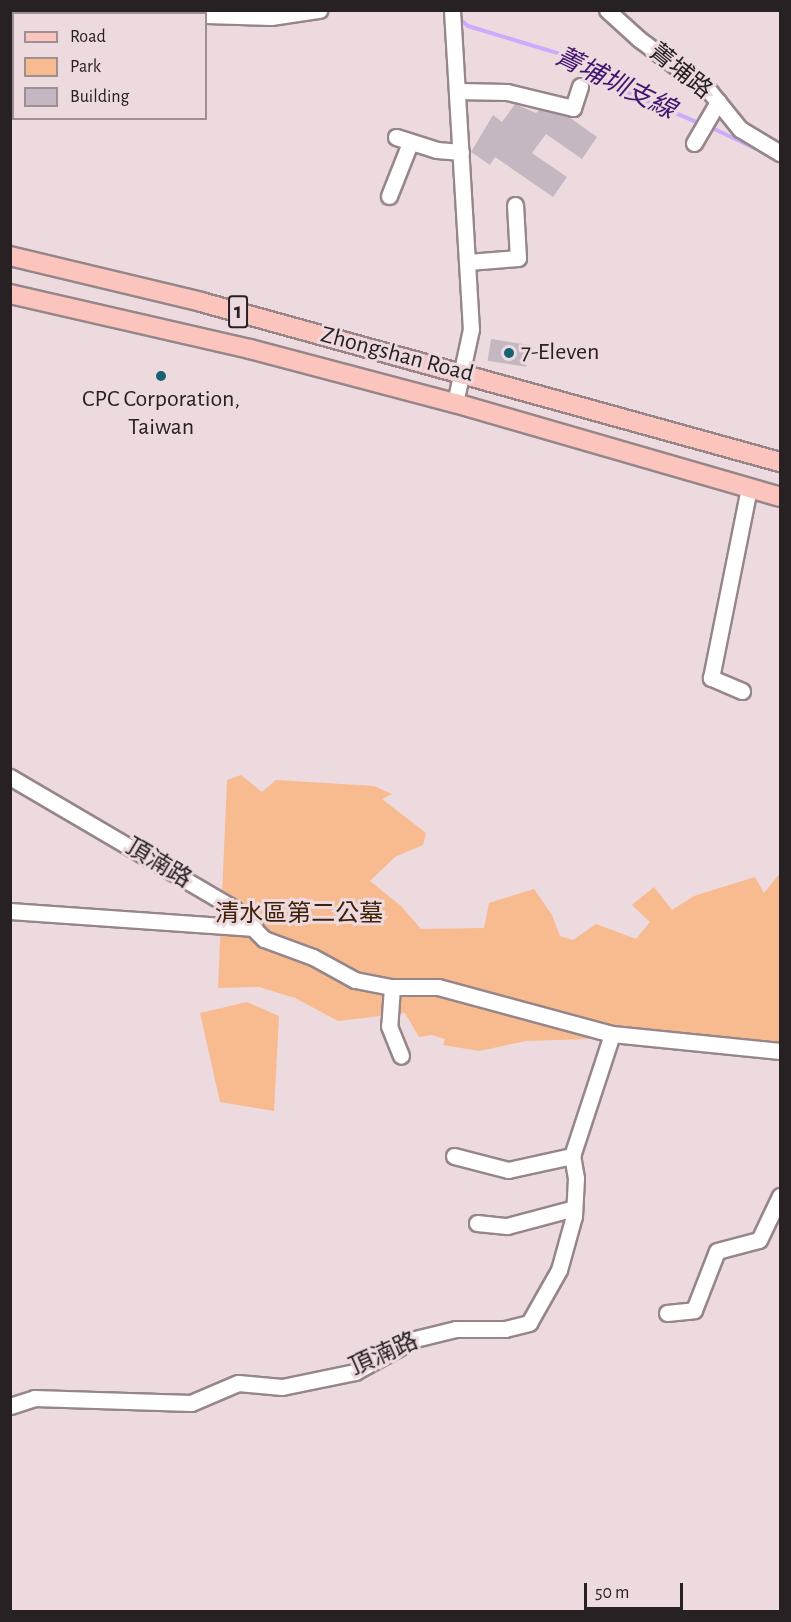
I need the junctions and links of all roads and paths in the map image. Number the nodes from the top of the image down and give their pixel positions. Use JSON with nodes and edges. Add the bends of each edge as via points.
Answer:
{"nodes":[{"id":1,"x":118,"y":10,"type":"edge"},
{"id":2,"x":319,"y":10,"type":"edge"},
{"id":3,"x":452,"y":10,"type":"edge"},
{"id":4,"x":608,"y":10,"type":"edge"},
{"id":5,"x":142,"y":12,"type":"edge"},
{"id":6,"x":207,"y":15,"type":"edge"},
{"id":7,"x":580,"y":86,"type":"dead end"},
{"id":8,"x":458,"y":91,"type":"junction"},
{"id":9,"x":718,"y":102,"type":"junction"},
{"id":10,"x":694,"y":143,"type":"dead end"},
{"id":11,"x":461,"y":152,"type":"junction"},
{"id":12,"x":780,"y":153,"type":"edge"},
{"id":13,"x":389,"y":196,"type":"dead end"},
{"id":14,"x":515,"y":206,"type":"dead end"},
{"id":15,"x":10,"y":256,"type":"edge"},
{"id":16,"x":468,"y":262,"type":"junction"},
{"id":17,"x":10,"y":294,"type":"edge"},
{"id":18,"x":463,"y":374,"type":"junction"},
{"id":19,"x":455,"y":403,"type":"junction"},
{"id":20,"x":780,"y":462,"type":"edge"},
{"id":21,"x":749,"y":488,"type":"junction"},
{"id":22,"x":780,"y":497,"type":"edge"},
{"id":23,"x":742,"y":691,"type":"dead end"},
{"id":24,"x":10,"y":777,"type":"edge"},
{"id":25,"x":10,"y":910,"type":"edge"},
{"id":26,"x":254,"y":928,"type":"junction"},
{"id":27,"x":392,"y":987,"type":"junction"},
{"id":28,"x":612,"y":1034,"type":"junction"},
{"id":29,"x":780,"y":1051,"type":"edge"},
{"id":30,"x":401,"y":1056,"type":"dead end"},
{"id":31,"x":454,"y":1156,"type":"dead end"},
{"id":32,"x":572,"y":1156,"type":"junction"},
{"id":33,"x":780,"y":1196,"type":"edge"},
{"id":34,"x":574,"y":1208,"type":"junction"},
{"id":35,"x":477,"y":1223,"type":"dead end"},
{"id":36,"x":667,"y":1313,"type":"dead end"},
{"id":37,"x":10,"y":1406,"type":"edge"}],
"edges":[{"from":1,"to":5,"type":"street"},
{"from":2,"to":6,"type":"street","via":[[271,17]]},
{"from":3,"to":8,"type":"street"},
{"from":4,"to":9,"type":"street","name":"菁埔路"},
{"from":7,"to":8,"type":"street","via":[[573,108],[507,92]]},
{"from":8,"to":11,"type":"street"},
{"from":9,"to":10,"type":"street"},
{"from":9,"to":12,"type":"street","name":"菁埔路","via":[[740,129]]},
{"from":11,"to":13,"type":"street","via":[[403,140]]},
{"from":11,"to":16,"type":"street"},
{"from":14,"to":16,"type":"street","via":[[518,258]]},
{"from":15,"to":18,"type":"main road","name":"Zhongshan Road","number":"1","via":[[201,302]]},
{"from":16,"to":18,"type":"street","via":[[471,329]]},
{"from":17,"to":19,"type":"main road","name":"Zhongshan Road","number":"1","via":[[250,349]]},
{"from":18,"to":19,"type":"street"},
{"from":18,"to":20,"type":"main road","name":"Zhongshan Road","number":"1"},
{"from":19,"to":21,"type":"main road","name":"Zhongshan Road","number":"1"},
{"from":21,"to":22,"type":"main road","name":"Zhongshan Road","number":"1"},
{"from":21,"to":23,"type":"street","via":[[711,678]]},
{"from":24,"to":26,"type":"street","name":"頂湳路","via":[[233,908]]},
{"from":25,"to":26,"type":"street"},
{"from":26,"to":27,"type":"street","name":"頂湳路","via":[[264,939],[313,957],[355,980]]},
{"from":27,"to":28,"type":"street","name":"頂湳路","via":[[438,987]]},
{"from":27,"to":30,"type":"street","via":[[389,1026]]},
{"from":28,"to":29,"type":"street","name":"頂湳路"},
{"from":28,"to":32,"type":"street","name":"頂湳路"},
{"from":31,"to":32,"type":"street","via":[[507,1170]]},
{"from":32,"to":34,"type":"street","name":"頂湳路","via":[[576,1178]]},
{"from":33,"to":36,"type":"street","via":[[759,1240],[717,1251],[694,1310]]},
{"from":34,"to":35,"type":"street","via":[[507,1226]]},
{"from":34,"to":37,"type":"street","name":"頂湳路","via":[[559,1270],[529,1323],[505,1329],[456,1329],[425,1336],[355,1372],[282,1387],[238,1383],[191,1403],[34,1398]]}]}
